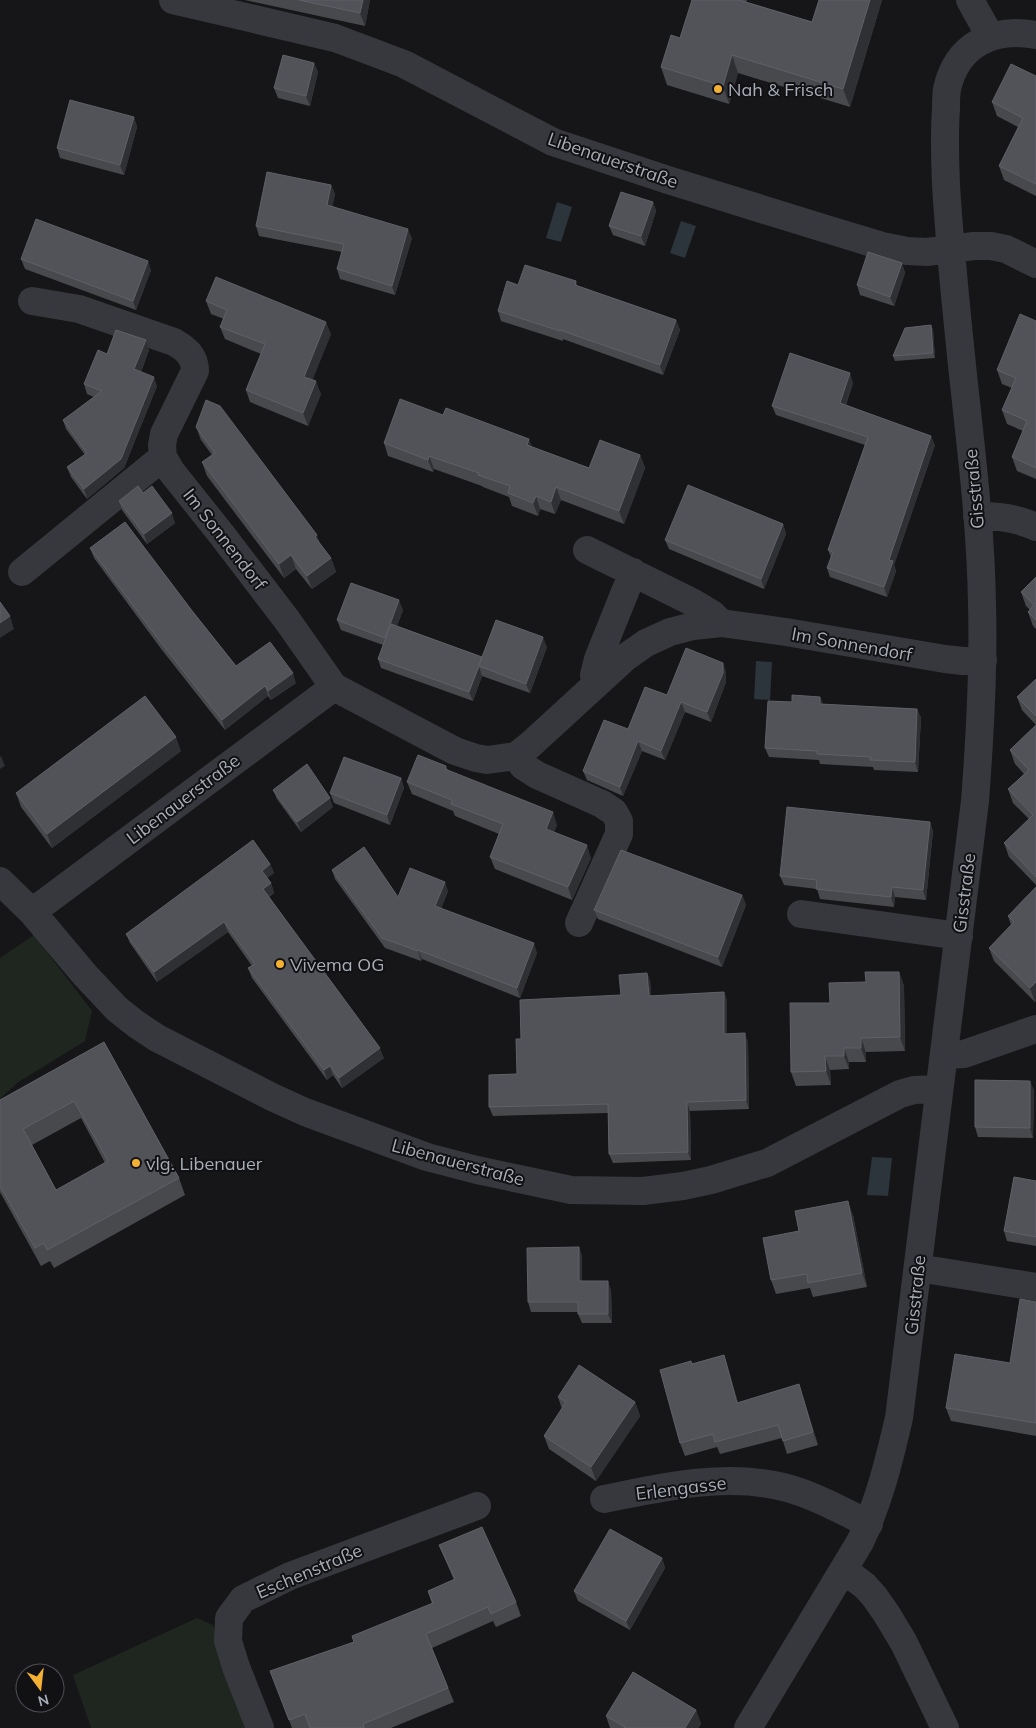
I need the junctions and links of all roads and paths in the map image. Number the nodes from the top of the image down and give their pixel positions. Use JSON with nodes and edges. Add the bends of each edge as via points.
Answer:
{"nodes":[{"id":1,"x":173,"y":0,"type":"edge"},
{"id":2,"x":970,"y":0,"type":"edge"},
{"id":3,"x":1036,"y":35,"type":"edge"},
{"id":4,"x":990,"y":36,"type":"junction"},
{"id":5,"x":950,"y":249,"type":"junction"},
{"id":6,"x":1036,"y":264,"type":"edge"},
{"id":7,"x":32,"y":300,"type":"dead end"},
{"id":8,"x":163,"y":457,"type":"junction"},
{"id":9,"x":977,"y":516,"type":"junction"},
{"id":10,"x":1036,"y":527,"type":"edge"},
{"id":11,"x":587,"y":550,"type":"dead end"},
{"id":12,"x":22,"y":572,"type":"dead end"},
{"id":13,"x":633,"y":572,"type":"junction"},
{"id":14,"x":721,"y":623,"type":"junction"},
{"id":15,"x":983,"y":660,"type":"junction"},
{"id":16,"x":595,"y":685,"type":"junction"},
{"id":17,"x":334,"y":687,"type":"junction"},
{"id":18,"x":516,"y":756,"type":"junction"},
{"id":19,"x":0,"y":881,"type":"edge"},
{"id":20,"x":32,"y":912,"type":"junction"},
{"id":21,"x":801,"y":914,"type":"dead end"},
{"id":22,"x":579,"y":923,"type":"dead end"},
{"id":23,"x":958,"y":936,"type":"junction"},
{"id":24,"x":1036,"y":1029,"type":"edge"},
{"id":25,"x":944,"y":1055,"type":"junction"},
{"id":26,"x":939,"y":1089,"type":"junction"},
{"id":27,"x":918,"y":1268,"type":"junction"},
{"id":28,"x":1036,"y":1287,"type":"edge"},
{"id":29,"x":604,"y":1499,"type":"dead end"},
{"id":30,"x":477,"y":1506,"type":"dead end"},
{"id":31,"x":869,"y":1524,"type":"junction"},
{"id":32,"x":844,"y":1570,"type":"junction"},
{"id":33,"x":260,"y":1728,"type":"edge"},
{"id":34,"x":748,"y":1728,"type":"edge"},
{"id":35,"x":945,"y":1728,"type":"edge"}],
"edges":[{"from":1,"to":5,"type":"street","name":"Libenauerstraße","via":[[335,38],[404,64],[553,142],[668,180],[882,246],[928,252]]},
{"from":2,"to":4,"type":"street"},
{"from":3,"to":4,"type":"street","via":[[1019,32]]},
{"from":4,"to":5,"type":"street","name":"Gisstraße","via":[[967,50],[947,89],[944,158]]},
{"from":5,"to":6,"type":"street","name":"Libenauerstraße","via":[[990,246],[1006,249]]},
{"from":5,"to":9,"type":"street","name":"Gisstraße"},
{"from":7,"to":8,"type":"street","via":[[79,309],[185,348],[195,364],[195,371],[164,434]]},
{"from":8,"to":12,"type":"street"},
{"from":8,"to":17,"type":"street","name":"Im Sonnendorf"},
{"from":9,"to":10,"type":"street","via":[[998,516]]},
{"from":9,"to":15,"type":"street","name":"Gisstraße"},
{"from":11,"to":13,"type":"street"},
{"from":13,"to":14,"type":"street","via":[[692,602]]},
{"from":13,"to":16,"type":"street","via":[[598,659]]},
{"from":14,"to":15,"type":"street","name":"Im Sonnendorf","via":[[945,659]]},
{"from":14,"to":16,"type":"street","name":"Im Sonnendorf","via":[[670,632],[646,643]]},
{"from":15,"to":23,"type":"street","name":"Gisstraße","via":[[975,801]]},
{"from":16,"to":18,"type":"street","name":"Im Sonnendorf"},
{"from":17,"to":18,"type":"street","name":"Im Sonnendorf","via":[[455,751],[487,760]]},
{"from":17,"to":20,"type":"street","name":"Libenauerstraße"},
{"from":18,"to":22,"type":"street","via":[[523,766],[537,775],[602,804],[614,812],[619,821],[619,834]]},
{"from":19,"to":20,"type":"street","name":"Libenauerstraße"},
{"from":20,"to":26,"type":"street","name":"Libenauerstraße","via":[[117,1009],[180,1051],[306,1112],[427,1157],[562,1188],[642,1191],[711,1180],[771,1161],[900,1094]]},
{"from":21,"to":23,"type":"street"},
{"from":23,"to":25,"type":"street","name":"Gisstraße"},
{"from":24,"to":25,"type":"street","via":[[964,1054]]},
{"from":25,"to":26,"type":"street","name":"Gisstraße"},
{"from":26,"to":27,"type":"street","name":"Gisstraße"},
{"from":27,"to":28,"type":"street"},
{"from":27,"to":31,"type":"street","name":"Gisstraße","via":[[899,1418],[888,1469]]},
{"from":29,"to":31,"type":"street","name":"Erlengasse","via":[[698,1482],[732,1480],[798,1491]]},
{"from":30,"to":33,"type":"street","name":"Eschenstraße","via":[[290,1576],[243,1599],[229,1618],[228,1641]]},
{"from":31,"to":32,"type":"street","name":"Gisstraße"},
{"from":32,"to":34,"type":"street","name":"Gisstraße"},
{"from":32,"to":35,"type":"street","via":[[870,1591],[886,1613]]}]}
